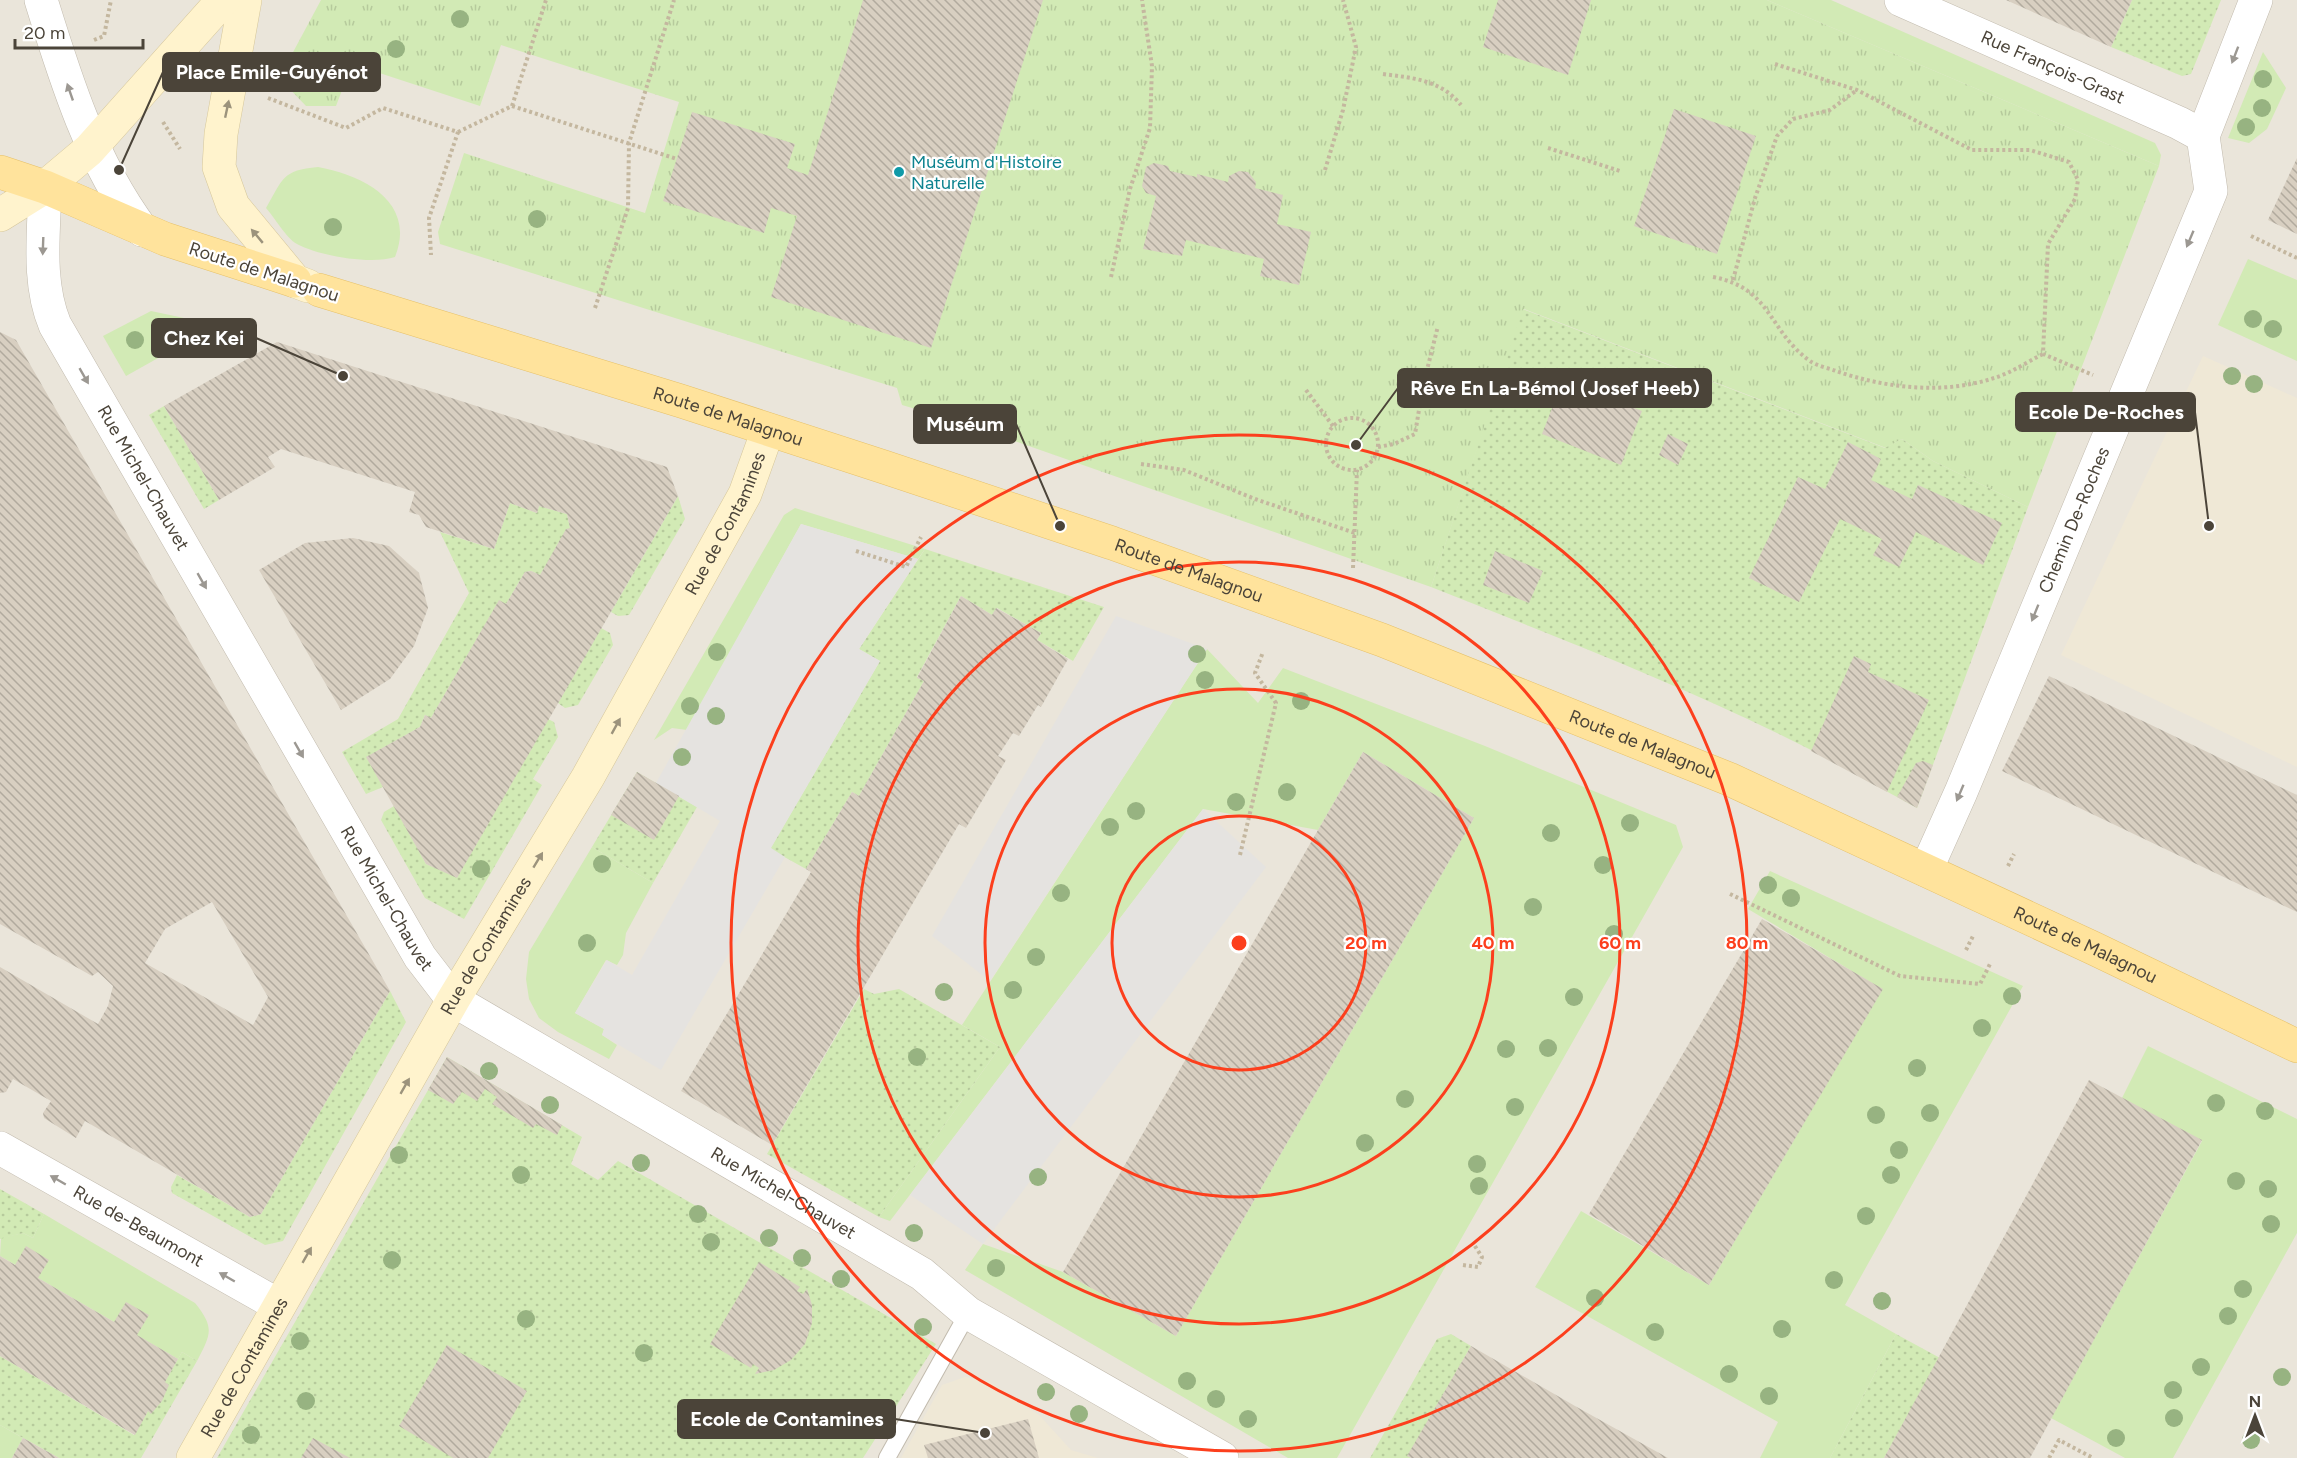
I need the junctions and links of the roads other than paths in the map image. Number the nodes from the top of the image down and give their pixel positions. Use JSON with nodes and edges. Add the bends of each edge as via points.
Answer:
{"nodes":[{"id":1,"x":41,"y":0,"type":"edge"},
{"id":2,"x":223,"y":0,"type":"edge"},
{"id":3,"x":245,"y":0,"type":"edge"},
{"id":4,"x":1901,"y":0,"type":"edge"},
{"id":5,"x":2256,"y":0,"type":"edge"},
{"id":6,"x":2203,"y":136,"type":"junction"},
{"id":7,"x":93,"y":146,"type":"junction"},
{"id":8,"x":0,"y":172,"type":"edge"},
{"id":9,"x":45,"y":187,"type":"junction"},
{"id":10,"x":0,"y":215,"type":"edge"},
{"id":11,"x":142,"y":230,"type":"junction"},
{"id":12,"x":307,"y":285,"type":"junction"},
{"id":13,"x":768,"y":430,"type":"junction"},
{"id":14,"x":1926,"y":870,"type":"junction"},
{"id":15,"x":453,"y":1000,"type":"junction"},
{"id":16,"x":2297,"y":1046,"type":"edge"},
{"id":17,"x":0,"y":1148,"type":"edge"},
{"id":18,"x":278,"y":1305,"type":"junction"},
{"id":19,"x":968,"y":1313,"type":"junction"},
{"id":20,"x":193,"y":1458,"type":"edge"},
{"id":21,"x":887,"y":1458,"type":"edge"},
{"id":22,"x":1222,"y":1458,"type":"edge"}],
"edges":[{"from":7,"to":1,"type":"street","one_way":true,"via":[[71,97]]},
{"from":2,"to":7,"type":"main road"},
{"from":12,"to":3,"type":"main road","one_way":true,"via":[[232,206],[223,186],[219,167],[221,134]]},
{"from":4,"to":6,"type":"street","name":"Rue François-Grast"},
{"from":5,"to":6,"type":"street","name":"Chemin De-Roches","one_way":true},
{"from":6,"to":14,"type":"street","name":"Chemin De-Roches","one_way":true,"via":[[2211,191]]},
{"from":7,"to":9,"type":"main road"},
{"from":7,"to":11,"type":"street","via":[[120,201]]},
{"from":8,"to":9,"type":"main road","name":"Route de Malagnou"},
{"from":9,"to":10,"type":"main road"},
{"from":9,"to":11,"type":"main road","name":"Route de Malagnou"},
{"from":9,"to":15,"type":"street","name":"Rue Michel-Chauvet","one_way":true,"via":[[44,279],[47,305],[55,325],[420,957]]},
{"from":11,"to":12,"type":"main road","name":"Route de Malagnou"},
{"from":12,"to":13,"type":"main road","name":"Route de Malagnou"},
{"from":13,"to":14,"type":"main road","name":"Route de Malagnou","via":[[1112,543],[1382,640],[1729,779]]},
{"from":15,"to":13,"type":"main road","name":"Rue de Contamines","one_way":true,"via":[[588,777],[745,494]]},
{"from":14,"to":16,"type":"main road","name":"Route de Malagnou"},
{"from":18,"to":15,"type":"main road","name":"Rue de Contamines","one_way":true},
{"from":15,"to":19,"type":"street","name":"Rue Michel-Chauvet","via":[[922,1274]]},
{"from":18,"to":17,"type":"street","name":"Rue de-Beaumont","one_way":true},
{"from":18,"to":20,"type":"main road","name":"Rue de Contamines"},
{"from":19,"to":21,"type":"lane"},
{"from":19,"to":22,"type":"street","name":"Rue Michel-Chauvet"}]}
